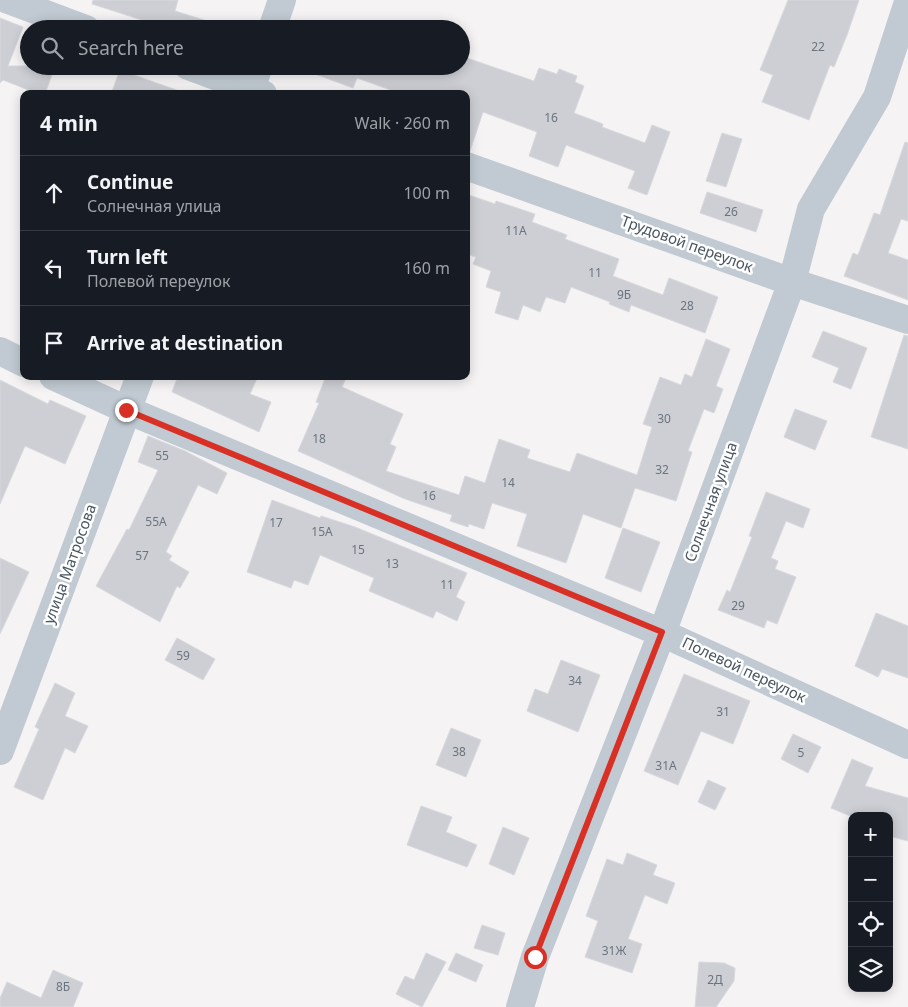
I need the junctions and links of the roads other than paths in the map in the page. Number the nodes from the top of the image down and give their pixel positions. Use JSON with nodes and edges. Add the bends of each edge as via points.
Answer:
{"nodes":[{"id":1,"x":8,"y":0,"type":"edge"},
{"id":2,"x":282,"y":0,"type":"edge"},
{"id":3,"x":908,"y":2,"type":"edge"},
{"id":4,"x":62,"y":20,"type":"edge"},
{"id":5,"x":275,"y":20,"type":"edge"},
{"id":6,"x":218,"y":75,"type":"edge"},
{"id":7,"x":255,"y":86,"type":"edge"},
{"id":8,"x":470,"y":167,"type":"edge"},
{"id":9,"x":792,"y":282,"type":"junction"},
{"id":10,"x":908,"y":320,"type":"edge"},
{"id":11,"x":0,"y":352,"type":"edge"},
{"id":12,"x":20,"y":360,"type":"edge"},
{"id":13,"x":62,"y":380,"type":"edge"},
{"id":14,"x":138,"y":380,"type":"edge"},
{"id":15,"x":126,"y":410,"type":"junction"},
{"id":16,"x":662,"y":632,"type":"junction"},
{"id":17,"x":908,"y":745,"type":"edge"},
{"id":18,"x":0,"y":751,"type":"edge"},
{"id":19,"x":520,"y":1007,"type":"edge"}],
"edges":[{"from":1,"to":4,"type":"street"},
{"from":2,"to":5,"type":"street"},
{"from":3,"to":9,"type":"street","name":"Солнечная улица","via":[[878,97],[811,210]]},
{"from":6,"to":7,"type":"street"},
{"from":8,"to":9,"type":"street","name":"Трудовой переулок"},
{"from":9,"to":10,"type":"street","name":"Трудовой переулок"},
{"from":9,"to":16,"type":"street","name":"Солнечная улица"},
{"from":11,"to":12,"type":"street"},
{"from":13,"to":15,"type":"street","name":"Полевой переулок"},
{"from":14,"to":15,"type":"street","name":"улица Матросова"},
{"from":15,"to":16,"type":"street","name":"Полевой переулок"},
{"from":15,"to":18,"type":"street","name":"улица Матросова"},
{"from":16,"to":17,"type":"street","name":"Полевой переулок"},
{"from":16,"to":19,"type":"street","name":"Солнечная улица","via":[[535,957]]}]}
